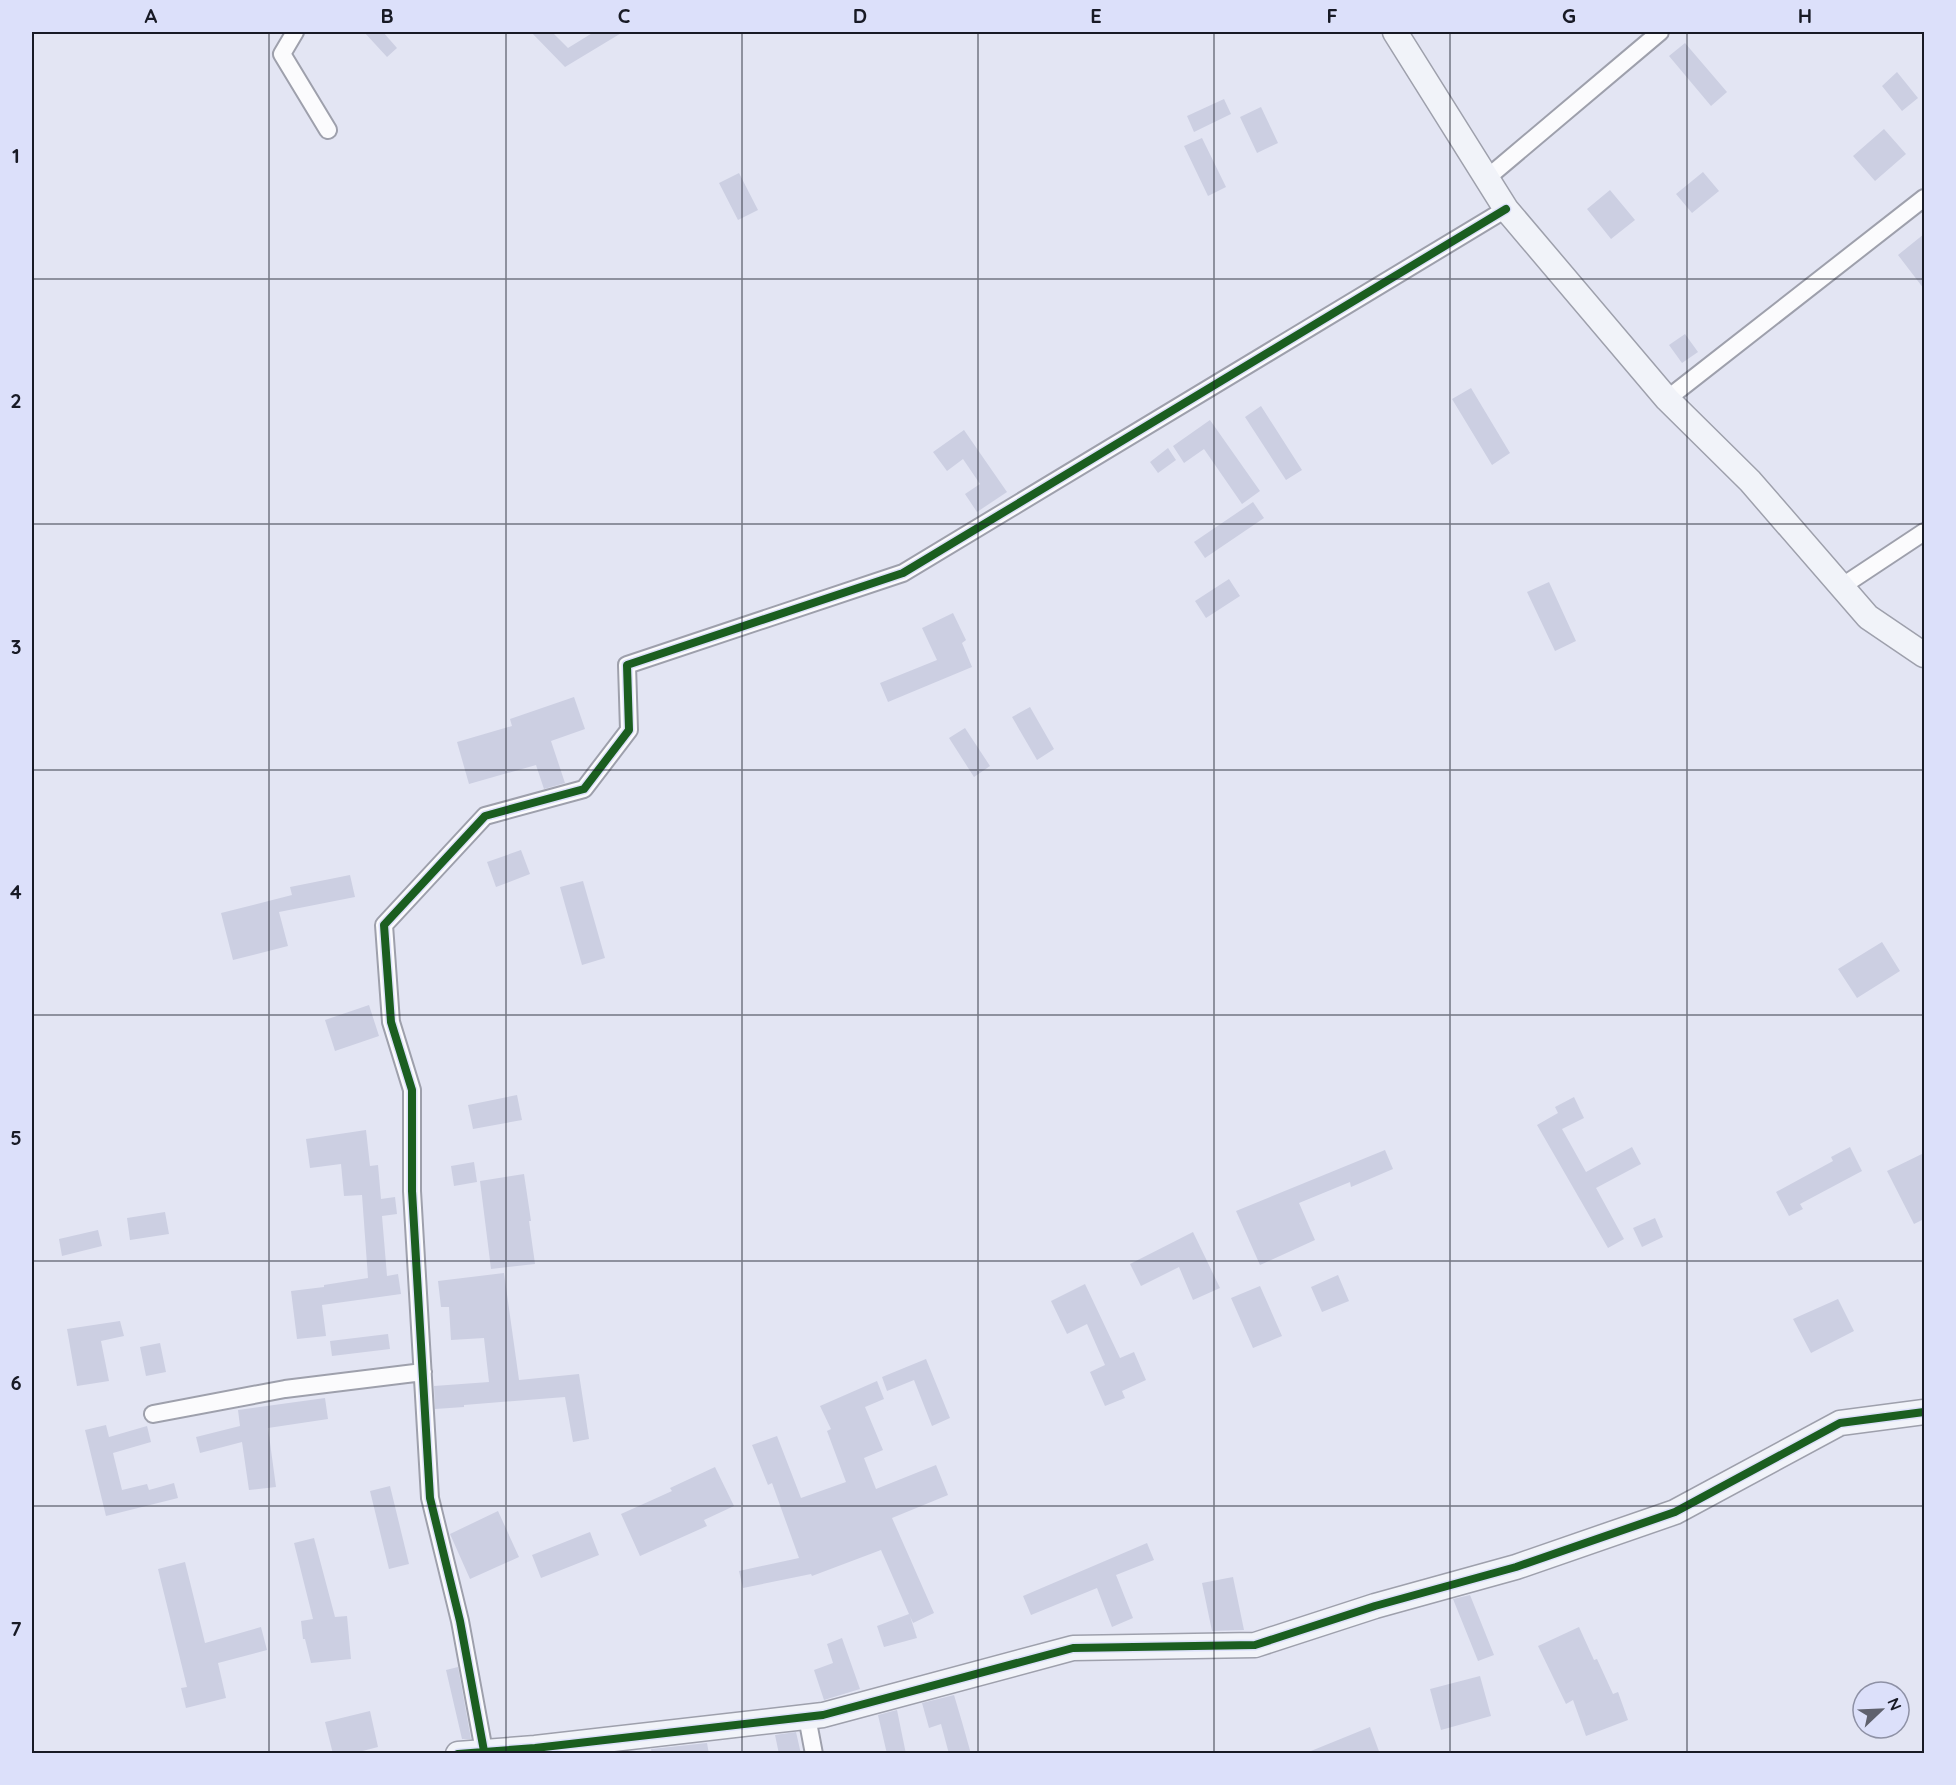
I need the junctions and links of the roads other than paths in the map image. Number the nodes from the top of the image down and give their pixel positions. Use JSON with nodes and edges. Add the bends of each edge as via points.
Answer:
{"nodes":[{"id":1,"x":295,"y":32,"type":"edge"},
{"id":2,"x":1395,"y":32,"type":"edge"},
{"id":3,"x":1660,"y":32,"type":"edge"},
{"id":4,"x":328,"y":130,"type":"dead end"},
{"id":5,"x":1487,"y":178,"type":"junction"},
{"id":6,"x":1924,"y":198,"type":"edge"},
{"id":7,"x":1506,"y":209,"type":"junction"},
{"id":8,"x":1667,"y":399,"type":"junction"},
{"id":9,"x":1924,"y":532,"type":"edge"},
{"id":10,"x":1841,"y":587,"type":"junction"},
{"id":11,"x":1924,"y":656,"type":"edge"},
{"id":12,"x":423,"y":1372,"type":"junction"},
{"id":13,"x":1924,"y":1412,"type":"edge"},
{"id":14,"x":153,"y":1414,"type":"dead end"},
{"id":15,"x":807,"y":1717,"type":"junction"},
{"id":16,"x":484,"y":1751,"type":"junction"},
{"id":17,"x":458,"y":1754,"type":"edge"},
{"id":18,"x":814,"y":1754,"type":"edge"}],
"edges":[{"from":1,"to":4,"type":"street","via":[[282,54]]},
{"from":2,"to":5,"type":"street"},
{"from":3,"to":5,"type":"street"},
{"from":5,"to":7,"type":"street"},
{"from":6,"to":8,"type":"street"},
{"from":7,"to":8,"type":"street"},
{"from":7,"to":12,"type":"street","via":[[903,573],[627,664],[629,730],[584,789],[485,816],[384,926],[391,1022],[412,1090],[412,1191]]},
{"from":8,"to":10,"type":"street","via":[[1750,481]]},
{"from":9,"to":10,"type":"street"},
{"from":10,"to":11,"type":"street","via":[[1868,617]]},
{"from":12,"to":14,"type":"street","via":[[285,1389]]},
{"from":12,"to":16,"type":"street","via":[[430,1498],[460,1621]]},
{"from":13,"to":15,"type":"street","via":[[1840,1423],[1675,1512],[1516,1567],[1375,1606],[1256,1645],[1073,1648]]},
{"from":15,"to":16,"type":"street"},
{"from":15,"to":18,"type":"street"},
{"from":16,"to":17,"type":"street"}]}
